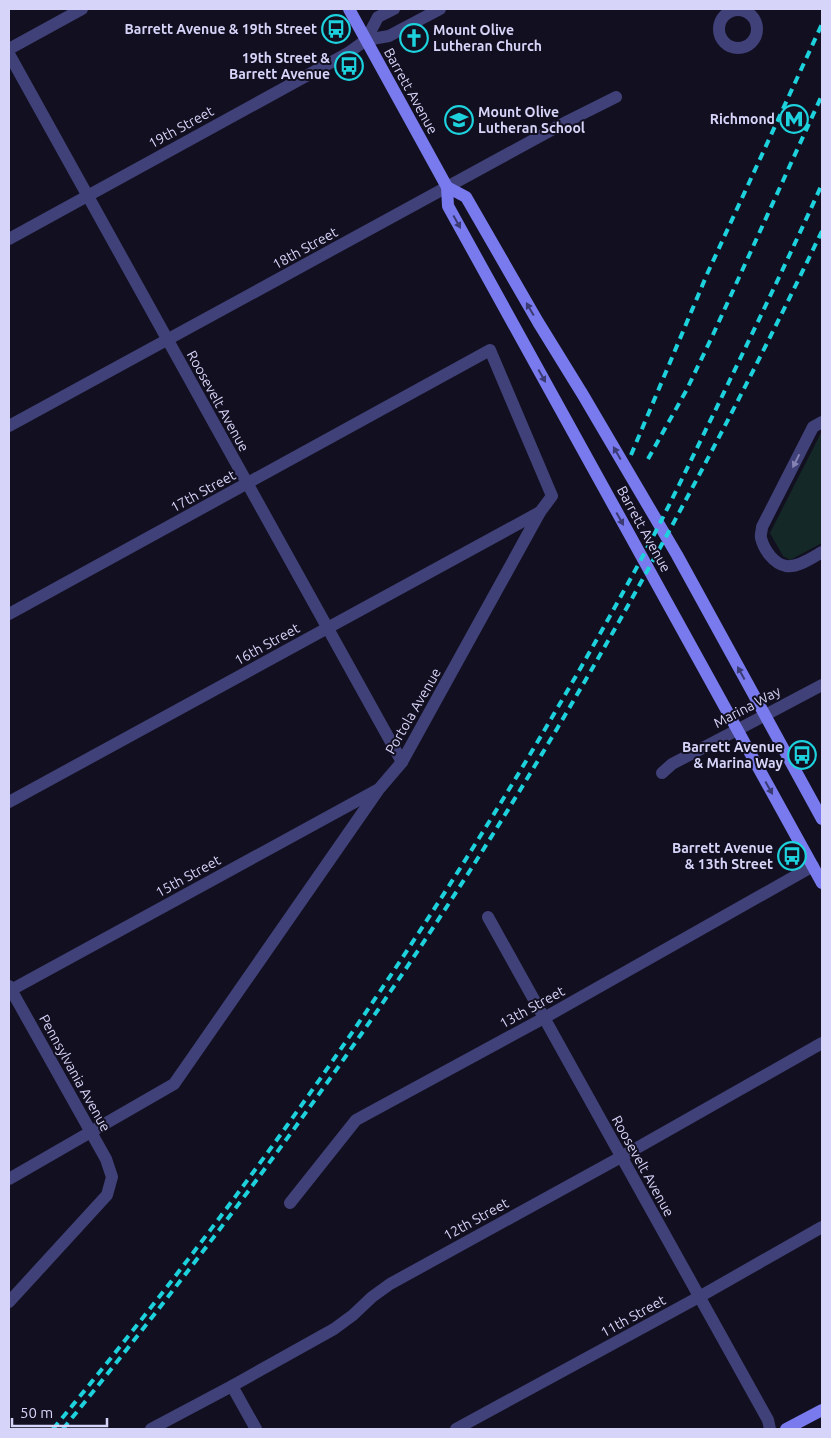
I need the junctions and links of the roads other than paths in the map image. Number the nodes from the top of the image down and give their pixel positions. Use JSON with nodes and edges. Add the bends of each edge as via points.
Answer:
{"nodes":[{"id":1,"x":82,"y":9,"type":"edge"},
{"id":2,"x":349,"y":9,"type":"edge"},
{"id":3,"x":394,"y":9,"type":"edge"},
{"id":4,"x":440,"y":9,"type":"edge"},
{"id":5,"x":366,"y":40,"type":"junction"},
{"id":6,"x":9,"y":49,"type":"edge"},
{"id":7,"x":9,"y":54,"type":"edge"},
{"id":8,"x":616,"y":97,"type":"dead end"},
{"id":9,"x":447,"y":187,"type":"junction"},
{"id":10,"x":86,"y":196,"type":"junction"},
{"id":11,"x":9,"y":238,"type":"edge"},
{"id":12,"x":167,"y":340,"type":"junction"},
{"id":13,"x":490,"y":350,"type":"joint"},
{"id":14,"x":822,"y":422,"type":"edge"},
{"id":15,"x":9,"y":426,"type":"edge"},
{"id":16,"x":247,"y":485,"type":"junction"},
{"id":17,"x":540,"y":512,"type":"junction"},
{"id":18,"x":822,"y":552,"type":"edge"},
{"id":19,"x":9,"y":614,"type":"edge"},
{"id":20,"x":328,"y":628,"type":"junction"},
{"id":21,"x":822,"y":685,"type":"edge"},
{"id":22,"x":765,"y":716,"type":"junction"},
{"id":23,"x":737,"y":730,"type":"junction"},
{"id":24,"x":402,"y":762,"type":"junction"},
{"id":25,"x":662,"y":773,"type":"dead end"},
{"id":26,"x":380,"y":789,"type":"junction"},
{"id":27,"x":9,"y":802,"type":"edge"},
{"id":28,"x":822,"y":819,"type":"edge"},
{"id":29,"x":813,"y":866,"type":"junction"},
{"id":30,"x":822,"y":883,"type":"edge"},
{"id":31,"x":488,"y":917,"type":"dead end"},
{"id":32,"x":10,"y":988,"type":"edge"},
{"id":33,"x":14,"y":1008,"type":"edge"},
{"id":34,"x":544,"y":1018,"type":"junction"},
{"id":35,"x":822,"y":1043,"type":"edge"},
{"id":36,"x":91,"y":1133,"type":"junction"},
{"id":37,"x":621,"y":1157,"type":"junction"},
{"id":38,"x":9,"y":1179,"type":"edge"},
{"id":39,"x":290,"y":1203,"type":"dead end"},
{"id":40,"x":822,"y":1227,"type":"edge"},
{"id":41,"x":699,"y":1297,"type":"junction"},
{"id":42,"x":9,"y":1302,"type":"edge"},
{"id":43,"x":232,"y":1386,"type":"junction"},
{"id":44,"x":822,"y":1410,"type":"edge"},
{"id":45,"x":150,"y":1429,"type":"edge"},
{"id":46,"x":256,"y":1429,"type":"edge"},
{"id":47,"x":456,"y":1429,"type":"edge"},
{"id":48,"x":770,"y":1429,"type":"edge"},
{"id":49,"x":786,"y":1429,"type":"edge"}],
"edges":[{"from":1,"to":6,"type":"street"},
{"from":2,"to":5,"type":"main road","name":"Barrett Avenue"},
{"from":3,"to":5,"type":"street","name":"19th Street","via":[[378,17]]},
{"from":4,"to":5,"type":"street","name":"19th Street","via":[[388,36]]},
{"from":5,"to":9,"type":"main road","name":"Barrett Avenue"},
{"from":5,"to":10,"type":"street","name":"19th Street","via":[[348,53]]},
{"from":7,"to":10,"type":"street","name":"Roosevelt Avenue"},
{"from":8,"to":9,"type":"street","name":"18th Street"},
{"from":9,"to":12,"type":"street","name":"18th Street"},
{"from":22,"to":9,"type":"main road","name":"Barrett Avenue","one_way":true,"via":[[677,556],[466,197]]},
{"from":9,"to":23,"type":"main road","name":"Barrett Avenue","one_way":true,"via":[[448,206]]},
{"from":10,"to":11,"type":"street","name":"19th Street"},
{"from":10,"to":12,"type":"street","name":"Roosevelt Avenue"},
{"from":12,"to":15,"type":"street","name":"18th Street"},
{"from":12,"to":16,"type":"street","name":"Roosevelt Avenue"},
{"from":13,"to":16,"type":"street","name":"17th Street"},
{"from":13,"to":17,"type":"street","name":"Portola Avenue","via":[[552,496]]},
{"from":14,"to":18,"type":"street","one_way":true,"via":[[813,427],[762,527],[760,537],[775,561],[787,567]]},
{"from":16,"to":19,"type":"street","name":"17th Street"},
{"from":16,"to":20,"type":"street","name":"Roosevelt Avenue"},
{"from":17,"to":20,"type":"street","name":"16th Street"},
{"from":17,"to":24,"type":"street","name":"Portola Avenue"},
{"from":20,"to":24,"type":"street","name":"Roosevelt Avenue"},
{"from":20,"to":27,"type":"street","name":"16th Street"},
{"from":21,"to":22,"type":"street","name":"Marina Way"},
{"from":22,"to":23,"type":"street","name":"Marina Way"},
{"from":22,"to":28,"type":"main road","name":"Barrett Avenue"},
{"from":23,"to":25,"type":"street","name":"Marina Way","via":[[672,764]]},
{"from":23,"to":29,"type":"main road","name":"Barrett Avenue","one_way":true},
{"from":24,"to":26,"type":"street","name":"Portola Avenue"},
{"from":26,"to":32,"type":"street","name":"15th Street"},
{"from":26,"to":36,"type":"street","name":"Portola Avenue","via":[[174,1084]]},
{"from":29,"to":30,"type":"main road","name":"Barrett Avenue"},
{"from":29,"to":34,"type":"street","name":"13th Street"},
{"from":31,"to":34,"type":"street","name":"Roosevelt Avenue"},
{"from":32,"to":33,"type":"street","name":"Pennsylvania Avenue"},
{"from":33,"to":36,"type":"street","name":"Pennsylvania Avenue"},
{"from":34,"to":37,"type":"street","name":"Roosevelt Avenue"},
{"from":34,"to":39,"type":"street","name":"13th Street","via":[[356,1120]]},
{"from":35,"to":37,"type":"street","name":"12th Street"},
{"from":36,"to":38,"type":"street"},
{"from":36,"to":42,"type":"street","name":"Pennsylvania Avenue","via":[[112,1177],[107,1195]]},
{"from":37,"to":41,"type":"street","name":"Roosevelt Avenue"},
{"from":37,"to":43,"type":"street","name":"12th Street","via":[[390,1284],[334,1328]]},
{"from":40,"to":41,"type":"street","name":"11th Street"},
{"from":41,"to":47,"type":"street","name":"11th Street"},
{"from":41,"to":48,"type":"street","name":"Roosevelt Avenue","via":[[768,1420]]},
{"from":43,"to":45,"type":"street","name":"12th Street"},
{"from":43,"to":46,"type":"street"},
{"from":44,"to":49,"type":"main road"}]}
